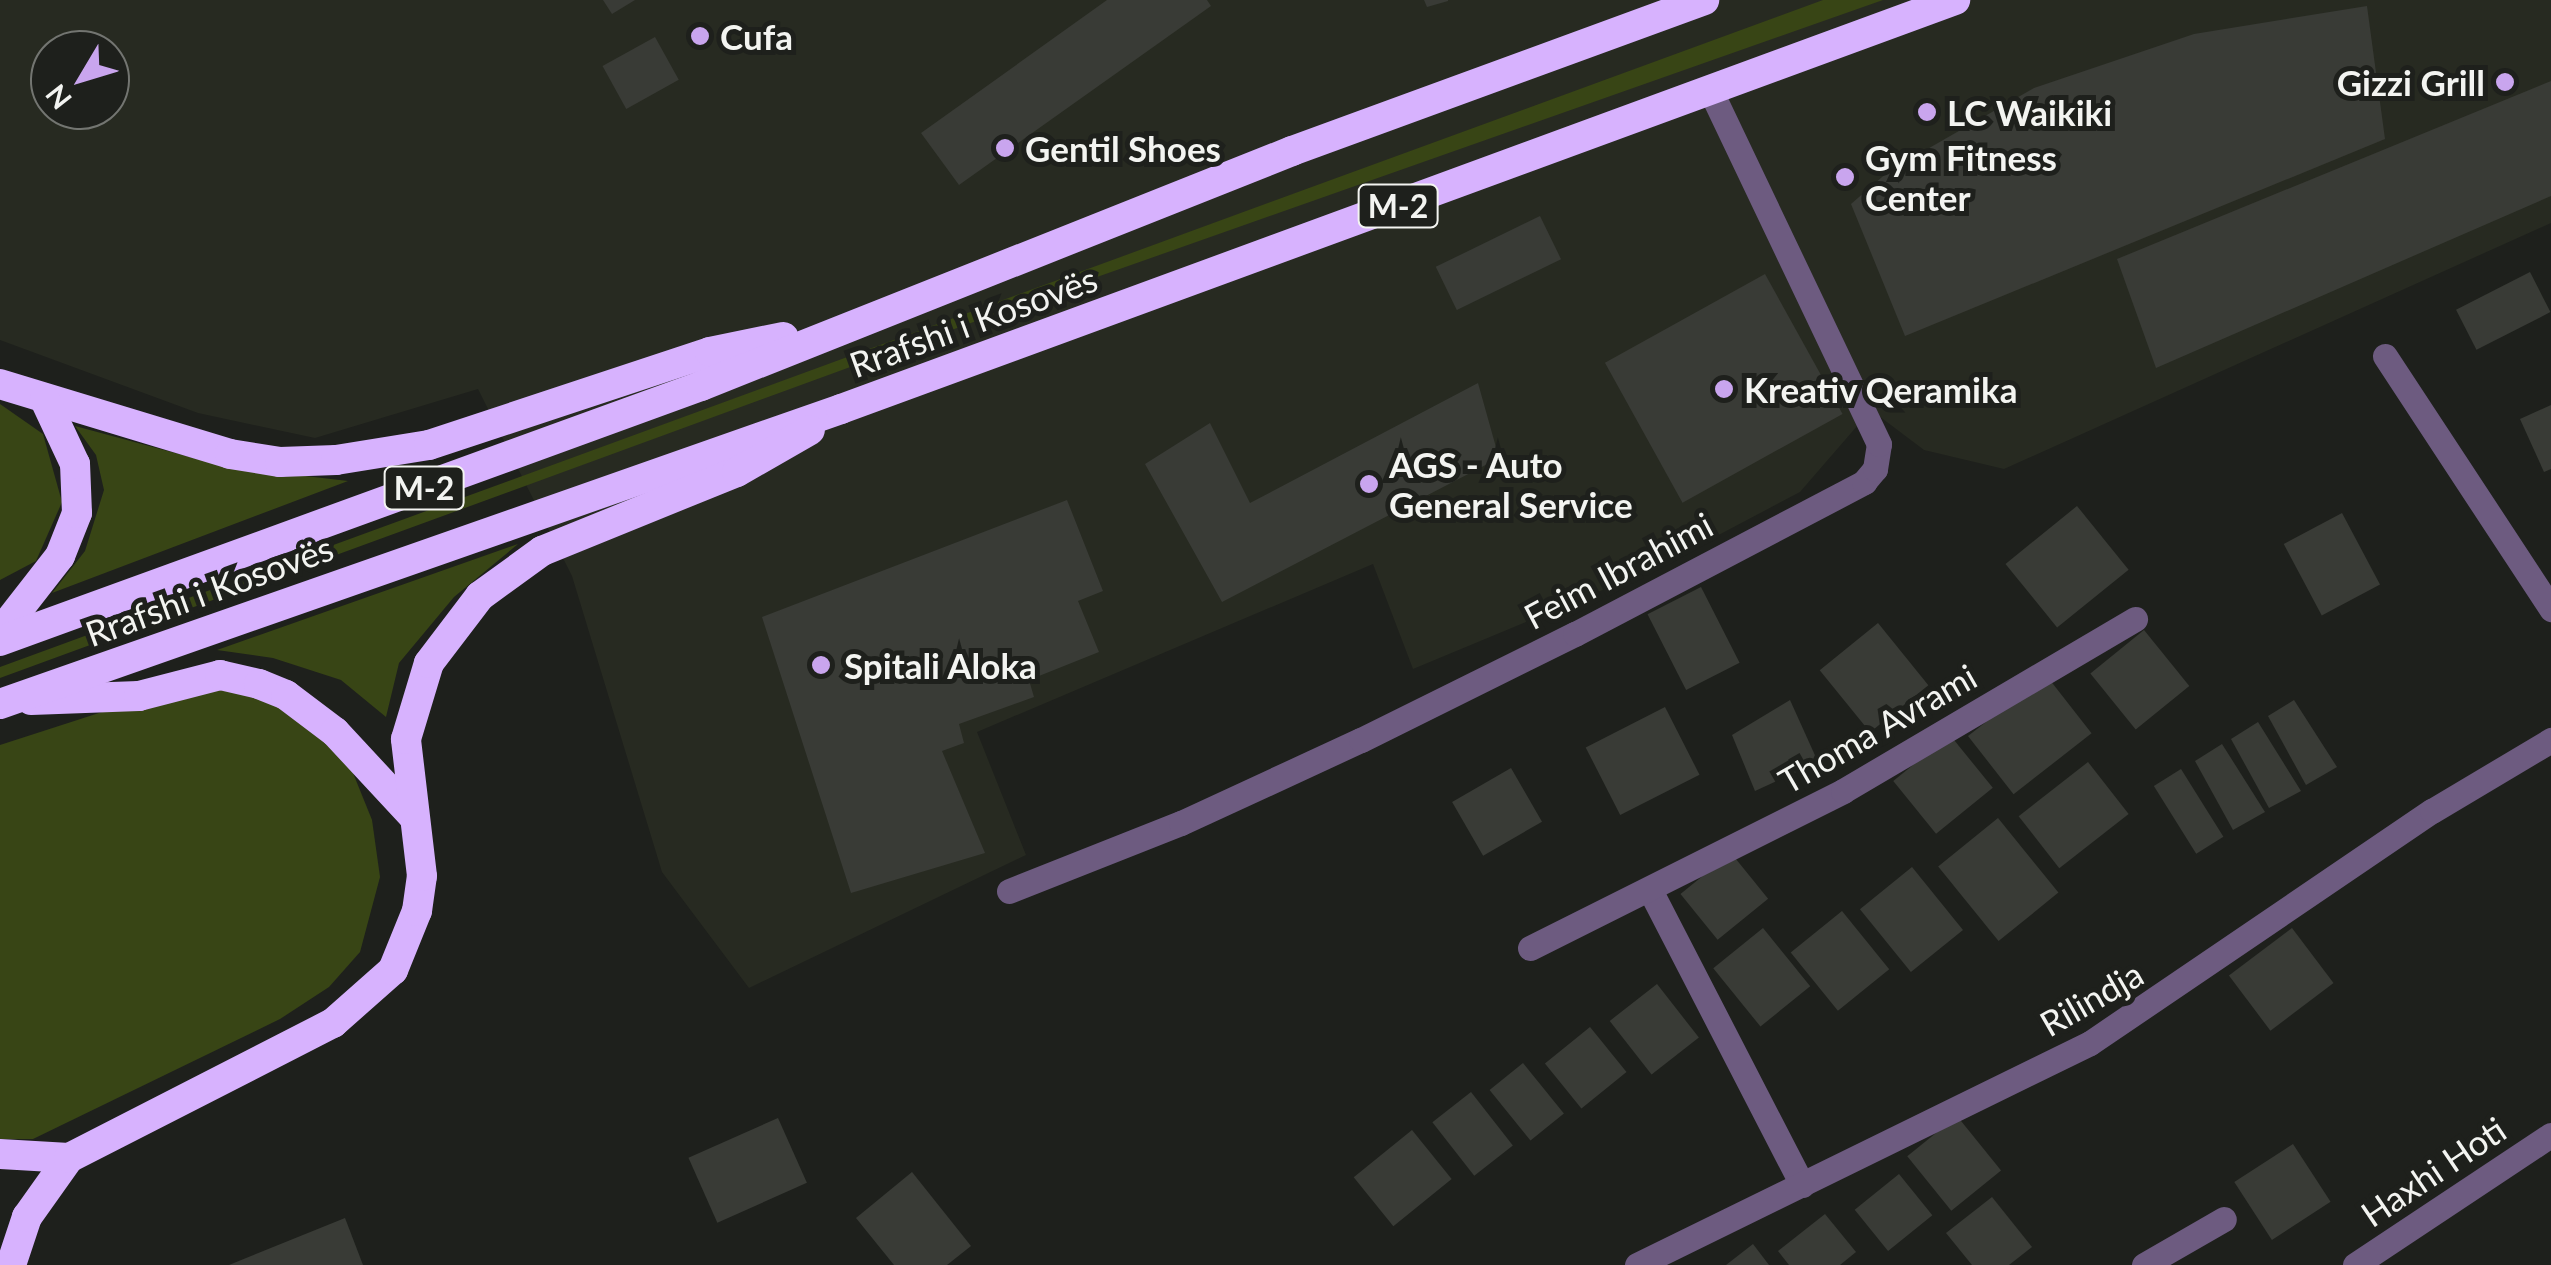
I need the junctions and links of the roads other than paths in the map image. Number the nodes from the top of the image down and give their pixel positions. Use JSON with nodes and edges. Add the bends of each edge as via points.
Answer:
{"nodes":[{"id":1,"x":1704,"y":0,"type":"edge"},
{"id":2,"x":1955,"y":0,"type":"edge"},
{"id":3,"x":1711,"y":92,"type":"junction"},
{"id":4,"x":844,"y":324,"type":"junction"},
{"id":5,"x":2385,"y":356,"type":"dead end"},
{"id":6,"x":0,"y":384,"type":"edge"},
{"id":7,"x":45,"y":400,"type":"junction"},
{"id":8,"x":840,"y":409,"type":"junction"},
{"id":9,"x":2551,"y":609,"type":"edge"},
{"id":10,"x":2135,"y":619,"type":"dead end"},
{"id":11,"x":0,"y":633,"type":"edge"},
{"id":12,"x":0,"y":641,"type":"edge"},
{"id":13,"x":6,"y":702,"type":"edge"},
{"id":14,"x":2551,"y":740,"type":"edge"},
{"id":15,"x":413,"y":816,"type":"junction"},
{"id":16,"x":1650,"y":890,"type":"junction"},
{"id":17,"x":1009,"y":891,"type":"dead end"},
{"id":18,"x":1530,"y":948,"type":"dead end"},
{"id":19,"x":2551,"y":1135,"type":"edge"},
{"id":20,"x":0,"y":1154,"type":"edge"},
{"id":21,"x":69,"y":1158,"type":"junction"},
{"id":22,"x":1802,"y":1184,"type":"junction"},
{"id":23,"x":2224,"y":1219,"type":"dead end"},
{"id":24,"x":11,"y":1265,"type":"edge"},
{"id":25,"x":1637,"y":1265,"type":"edge"},
{"id":26,"x":2144,"y":1265,"type":"edge"},
{"id":27,"x":2354,"y":1265,"type":"edge"}],
"edges":[{"from":1,"to":4,"type":"highway","name":"Rrafshi i Kosovës","number":"M-2"},
{"from":2,"to":3,"type":"highway","name":"Rrafshi i Kosovës","number":"M-2"},
{"from":3,"to":8,"type":"highway","name":"Rrafshi i Kosovës","number":"M-2"},
{"from":3,"to":17,"type":"street","name":"Feim Ibrahimi","via":[[1879,444],[1875,469],[1864,482],[1361,740],[1181,823]]},
{"from":4,"to":7,"type":"highway","via":[[710,352],[429,445],[336,460],[280,462],[230,454]]},
{"from":4,"to":12,"type":"highway","name":"Rrafshi i Kosovës","number":"M-2","via":[[701,386]]},
{"from":5,"to":9,"type":"street"},
{"from":6,"to":7,"type":"highway"},
{"from":7,"to":11,"type":"highway","via":[[74,464],[77,512],[60,556]]},
{"from":8,"to":13,"type":"highway","name":"Rrafshi i Kosovës","number":"M-2"},
{"from":8,"to":15,"type":"highway","via":[[737,472],[542,551],[480,596],[429,663],[416,700],[406,739]]},
{"from":10,"to":16,"type":"street","name":"Thoma Avrami","via":[[1843,790]]},
{"from":13,"to":15,"type":"highway","via":[[125,698],[220,675],[259,684],[310,711]]},
{"from":14,"to":22,"type":"street","name":"Rilindja","via":[[2416,822],[2090,1044]]},
{"from":15,"to":21,"type":"highway","via":[[422,876],[417,911],[393,970],[369,996],[230,1080]]},
{"from":16,"to":18,"type":"street","name":"Thoma Avrami"},
{"from":16,"to":22,"type":"street"},
{"from":19,"to":27,"type":"street","name":"Haxhi Hoti"},
{"from":20,"to":21,"type":"highway"},
{"from":21,"to":24,"type":"highway","via":[[27,1217]]},
{"from":22,"to":25,"type":"street","name":"Rilindja"},
{"from":23,"to":26,"type":"street"}]}
